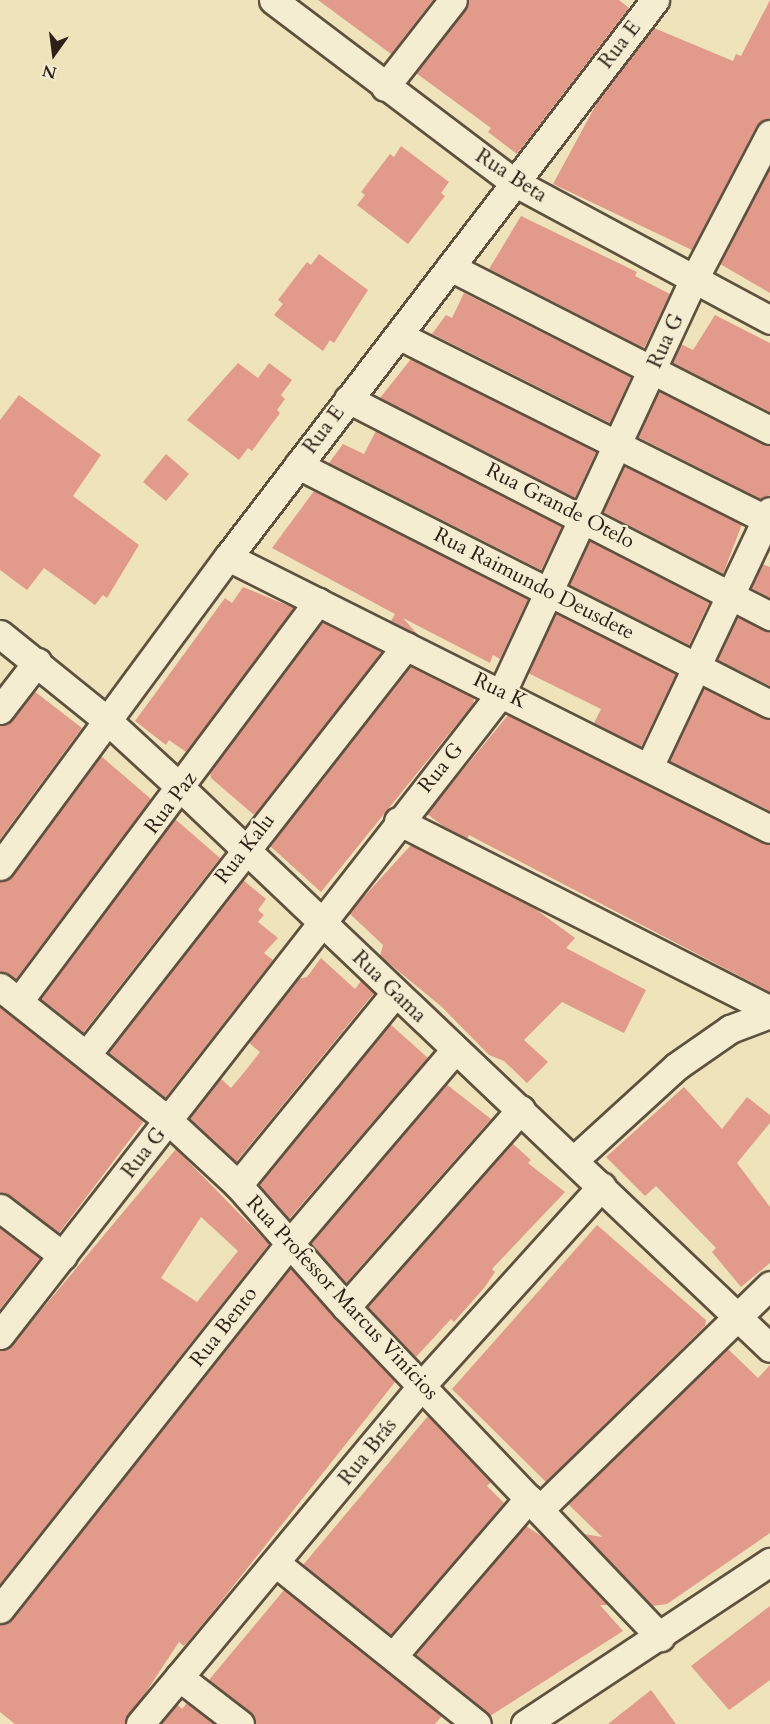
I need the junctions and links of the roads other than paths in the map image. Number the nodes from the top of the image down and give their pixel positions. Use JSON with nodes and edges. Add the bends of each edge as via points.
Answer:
{"nodes":[{"id":1,"x":273,"y":0,"type":"edge"},
{"id":2,"x":453,"y":0,"type":"edge"},
{"id":3,"x":655,"y":0,"type":"edge"},
{"id":4,"x":385,"y":87,"type":"junction"},
{"id":5,"x":770,"y":134,"type":"edge"},
{"id":6,"x":514,"y":182,"type":"junction"},
{"id":7,"x":450,"y":267,"type":"junction"},
{"id":8,"x":693,"y":281,"type":"junction"},
{"id":9,"x":770,"y":320,"type":"edge"},
{"id":10,"x":400,"y":336,"type":"junction"},
{"id":11,"x":652,"y":370,"type":"junction"},
{"id":12,"x":348,"y":399,"type":"junction"},
{"id":13,"x":770,"y":430,"type":"edge"},
{"id":14,"x":617,"y":448,"type":"junction"},
{"id":15,"x":298,"y":465,"type":"junction"},
{"id":16,"x":584,"y":517,"type":"junction"},
{"id":17,"x":769,"y":517,"type":"edge"},
{"id":18,"x":228,"y":557,"type":"junction"},
{"id":19,"x":549,"y":591,"type":"junction"},
{"id":20,"x":730,"y":596,"type":"junction"},
{"id":21,"x":318,"y":602,"type":"junction"},
{"id":22,"x":770,"y":616,"type":"edge"},
{"id":23,"x":0,"y":634,"type":"edge"},
{"id":24,"x":406,"y":646,"type":"junction"},
{"id":25,"x":37,"y":662,"type":"junction"},
{"id":26,"x":697,"y":666,"type":"junction"},
{"id":27,"x":502,"y":692,"type":"junction"},
{"id":28,"x":770,"y":704,"type":"edge"},
{"id":29,"x":0,"y":710,"type":"edge"},
{"id":30,"x":108,"y":721,"type":"junction"},
{"id":31,"x":649,"y":767,"type":"junction"},
{"id":32,"x":182,"y":789,"type":"junction"},
{"id":33,"x":398,"y":821,"type":"junction"},
{"id":34,"x":770,"y":830,"type":"edge"},
{"id":35,"x":245,"y":849,"type":"junction"},
{"id":36,"x":0,"y":866,"type":"edge"},
{"id":37,"x":323,"y":924,"type":"junction"},
{"id":38,"x":395,"y":993,"type":"junction"},
{"id":39,"x":9,"y":994,"type":"edge"},
{"id":40,"x":770,"y":1012,"type":"edge"},
{"id":41,"x":455,"y":1050,"type":"junction"},
{"id":42,"x":87,"y":1054,"type":"junction"},
{"id":43,"x":521,"y":1109,"type":"junction"},
{"id":44,"x":169,"y":1120,"type":"junction"},
{"id":45,"x":575,"y":1159,"type":"junction"},
{"id":46,"x":238,"y":1185,"type":"junction"},
{"id":47,"x":602,"y":1186,"type":"junction"},
{"id":48,"x":0,"y":1208,"type":"edge"},
{"id":49,"x":291,"y":1243,"type":"junction"},
{"id":50,"x":63,"y":1256,"type":"junction"},
{"id":51,"x":770,"y":1285,"type":"edge"},
{"id":52,"x":346,"y":1307,"type":"junction"},
{"id":53,"x":736,"y":1315,"type":"junction"},
{"id":54,"x":0,"y":1335,"type":"edge"},
{"id":55,"x":770,"y":1348,"type":"edge"},
{"id":56,"x":422,"y":1385,"type":"junction"},
{"id":57,"x":535,"y":1503,"type":"junction"},
{"id":58,"x":770,"y":1562,"type":"edge"},
{"id":59,"x":278,"y":1564,"type":"junction"},
{"id":60,"x":0,"y":1610,"type":"edge"},
{"id":61,"x":660,"y":1637,"type":"junction"},
{"id":62,"x":393,"y":1656,"type":"junction"},
{"id":63,"x":179,"y":1677,"type":"junction"},
{"id":64,"x":140,"y":1724,"type":"edge"},
{"id":65,"x":240,"y":1724,"type":"edge"},
{"id":66,"x":477,"y":1724,"type":"edge"},
{"id":67,"x":525,"y":1724,"type":"edge"}],
"edges":[{"from":1,"to":4,"type":"street","name":"Rua Beta"},
{"from":2,"to":4,"type":"street"},
{"from":3,"to":6,"type":"street","name":"Rua E"},
{"from":4,"to":6,"type":"street","name":"Rua Beta"},
{"from":5,"to":8,"type":"street","name":"Rua G"},
{"from":6,"to":7,"type":"street","name":"Rua E"},
{"from":6,"to":8,"type":"street","name":"Rua Beta"},
{"from":7,"to":10,"type":"street","name":"Rua E"},
{"from":7,"to":11,"type":"street"},
{"from":8,"to":9,"type":"street","name":"Rua Beta"},
{"from":8,"to":11,"type":"street","name":"Rua G"},
{"from":10,"to":12,"type":"street","name":"Rua E"},
{"from":10,"to":14,"type":"street"},
{"from":11,"to":13,"type":"street"},
{"from":11,"to":14,"type":"street","name":"Rua G"},
{"from":12,"to":15,"type":"street","name":"Rua E"},
{"from":12,"to":16,"type":"street","name":"Rua Grande Otelo"},
{"from":14,"to":16,"type":"street","name":"Rua G"},
{"from":14,"to":17,"type":"street"},
{"from":15,"to":18,"type":"street","name":"Rua E"},
{"from":15,"to":19,"type":"street","name":"Rua Raimundo Deusdete"},
{"from":16,"to":19,"type":"street","name":"Rua G"},
{"from":16,"to":20,"type":"street","name":"Rua Grande Otelo"},
{"from":17,"to":20,"type":"street"},
{"from":18,"to":21,"type":"street","name":"Rua K"},
{"from":18,"to":30,"type":"street","name":"Rua E"},
{"from":19,"to":26,"type":"street","name":"Rua Raimundo Deusdete"},
{"from":19,"to":27,"type":"street","name":"Rua G"},
{"from":20,"to":22,"type":"street","name":"Rua Grande Otelo"},
{"from":20,"to":26,"type":"street"},
{"from":21,"to":24,"type":"street","name":"Rua K"},
{"from":21,"to":32,"type":"street","name":"Rua Paz"},
{"from":23,"to":25,"type":"street","name":"Rua Gama"},
{"from":24,"to":27,"type":"street","name":"Rua K"},
{"from":24,"to":35,"type":"street","name":"Rua Kalu"},
{"from":25,"to":29,"type":"street"},
{"from":25,"to":30,"type":"street","name":"Rua Gama"},
{"from":26,"to":28,"type":"street","name":"Rua Raimundo Deusdete"},
{"from":26,"to":31,"type":"street"},
{"from":27,"to":31,"type":"street","name":"Rua K"},
{"from":27,"to":33,"type":"street","name":"Rua G"},
{"from":30,"to":32,"type":"street","name":"Rua Gama"},
{"from":30,"to":36,"type":"street","name":"Rua E"},
{"from":31,"to":34,"type":"street","name":"Rua K"},
{"from":32,"to":35,"type":"street","name":"Rua Gama"},
{"from":32,"to":39,"type":"street","name":"Rua Paz"},
{"from":33,"to":37,"type":"street","name":"Rua G"},
{"from":33,"to":40,"type":"street"},
{"from":35,"to":37,"type":"street","name":"Rua Gama"},
{"from":35,"to":42,"type":"street","name":"Rua Kalu"},
{"from":37,"to":38,"type":"street","name":"Rua Gama"},
{"from":37,"to":44,"type":"street","name":"Rua G"},
{"from":38,"to":41,"type":"street","name":"Rua Gama"},
{"from":38,"to":46,"type":"street"},
{"from":39,"to":42,"type":"street","name":"Rua Professor Marcus Vinícios"},
{"from":40,"to":45,"type":"street","via":[[730,1029],[678,1066]]},
{"from":41,"to":43,"type":"street","name":"Rua Gama"},
{"from":41,"to":49,"type":"street","name":"Rua Bento"},
{"from":42,"to":44,"type":"street","name":"Rua Professor Marcus Vinícios"},
{"from":43,"to":45,"type":"street","name":"Rua Gama"},
{"from":43,"to":52,"type":"street"},
{"from":44,"to":46,"type":"street","name":"Rua Professor Marcus Vinícios"},
{"from":44,"to":50,"type":"street","name":"Rua G"},
{"from":45,"to":47,"type":"street","name":"Rua Gama"},
{"from":46,"to":49,"type":"street","name":"Rua Professor Marcus Vinícios"},
{"from":47,"to":53,"type":"street","name":"Rua Gama"},
{"from":47,"to":56,"type":"street","name":"Rua Brás"},
{"from":48,"to":50,"type":"street"},
{"from":49,"to":52,"type":"street","name":"Rua Professor Marcus Vinícios"},
{"from":49,"to":60,"type":"street","name":"Rua Bento"},
{"from":50,"to":54,"type":"street","name":"Rua G"},
{"from":51,"to":53,"type":"street"},
{"from":52,"to":56,"type":"street","name":"Rua Professor Marcus Vinícios"},
{"from":53,"to":55,"type":"street","name":"Rua Gama"},
{"from":53,"to":57,"type":"street"},
{"from":56,"to":57,"type":"street","name":"Rua Professor Marcus Vinícios"},
{"from":56,"to":59,"type":"street","name":"Rua Brás"},
{"from":57,"to":61,"type":"street","name":"Rua Professor Marcus Vinícios"},
{"from":57,"to":62,"type":"street"},
{"from":58,"to":61,"type":"street"},
{"from":59,"to":62,"type":"street"},
{"from":59,"to":63,"type":"street","name":"Rua Brás"},
{"from":61,"to":67,"type":"street"},
{"from":62,"to":66,"type":"street"},
{"from":63,"to":64,"type":"street","name":"Rua Brás"},
{"from":63,"to":65,"type":"street"}]}
